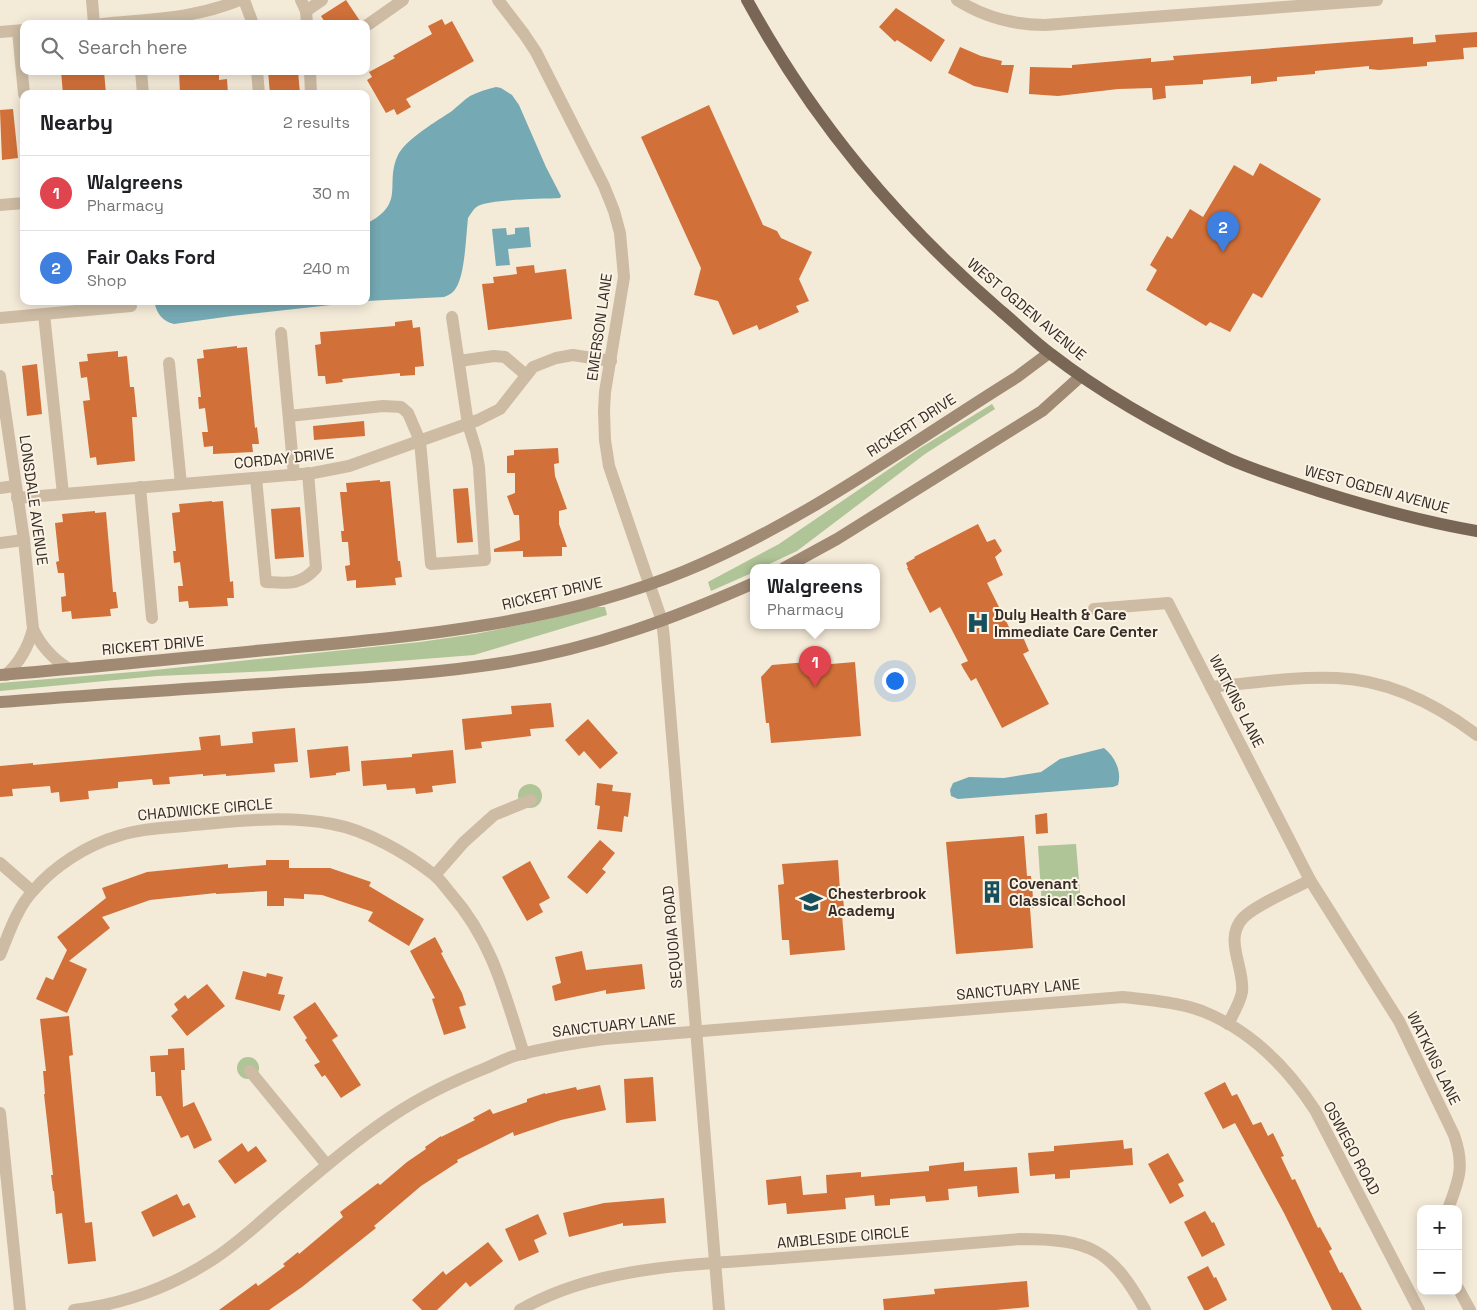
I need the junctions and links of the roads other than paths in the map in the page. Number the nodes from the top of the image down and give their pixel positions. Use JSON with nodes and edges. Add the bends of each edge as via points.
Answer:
{"nodes":[{"id":1,"x":92,"y":0,"type":"edge"},
{"id":2,"x":240,"y":0,"type":"edge"},
{"id":3,"x":244,"y":0,"type":"edge"},
{"id":4,"x":322,"y":0,"type":"edge"},
{"id":5,"x":402,"y":0,"type":"edge"},
{"id":6,"x":498,"y":0,"type":"edge"},
{"id":7,"x":747,"y":0,"type":"edge"},
{"id":8,"x":957,"y":0,"type":"edge"},
{"id":9,"x":1377,"y":0,"type":"edge"},
{"id":10,"x":211,"y":5,"type":"edge"},
{"id":11,"x":305,"y":12,"type":"edge"},
{"id":12,"x":94,"y":20,"type":"edge"},
{"id":13,"x":153,"y":20,"type":"edge"},
{"id":14,"x":252,"y":20,"type":"edge"},
{"id":15,"x":370,"y":23,"type":"edge"},
{"id":16,"x":20,"y":30,"type":"edge"},
{"id":17,"x":0,"y":32,"type":"edge"},
{"id":18,"x":23,"y":75,"type":"edge"},
{"id":19,"x":141,"y":75,"type":"edge"},
{"id":20,"x":257,"y":75,"type":"edge"},
{"id":21,"x":310,"y":75,"type":"edge"},
{"id":22,"x":24,"y":90,"type":"edge"},
{"id":23,"x":143,"y":90,"type":"edge"},
{"id":24,"x":259,"y":90,"type":"edge"},
{"id":25,"x":311,"y":90,"type":"edge"},
{"id":26,"x":20,"y":203,"type":"edge"},
{"id":27,"x":0,"y":205,"type":"edge"},
{"id":28,"x":131,"y":306,"type":"dead end"},
{"id":29,"x":44,"y":314,"type":"junction"},
{"id":30,"x":452,"y":317,"type":"dead end"},
{"id":31,"x":0,"y":318,"type":"edge"},
{"id":32,"x":281,"y":333,"type":"dead end"},
{"id":33,"x":1049,"y":353,"type":"junction"},
{"id":34,"x":612,"y":360,"type":"junction"},
{"id":35,"x":459,"y":361,"type":"junction"},
{"id":36,"x":169,"y":364,"type":"dead end"},
{"id":37,"x":526,"y":375,"type":"junction"},
{"id":38,"x":0,"y":376,"type":"edge"},
{"id":39,"x":1082,"y":376,"type":"junction"},
{"id":40,"x":289,"y":416,"type":"junction"},
{"id":41,"x":468,"y":424,"type":"junction"},
{"id":42,"x":420,"y":441,"type":"junction"},
{"id":43,"x":308,"y":473,"type":"junction"},
{"id":44,"x":294,"y":474,"type":"junction"},
{"id":45,"x":256,"y":478,"type":"junction"},
{"id":46,"x":181,"y":484,"type":"junction"},
{"id":47,"x":0,"y":488,"type":"edge"},
{"id":48,"x":140,"y":488,"type":"junction"},
{"id":49,"x":16,"y":492,"type":"junction"},
{"id":50,"x":63,"y":494,"type":"junction"},
{"id":51,"x":1477,"y":531,"type":"edge"},
{"id":52,"x":24,"y":540,"type":"junction"},
{"id":53,"x":0,"y":543,"type":"edge"},
{"id":54,"x":791,"y":564,"type":"edge"},
{"id":55,"x":650,"y":585,"type":"junction"},
{"id":56,"x":750,"y":585,"type":"edge"},
{"id":57,"x":1094,"y":609,"type":"dead end"},
{"id":58,"x":152,"y":618,"type":"dead end"},
{"id":59,"x":662,"y":620,"type":"junction"},
{"id":60,"x":33,"y":629,"type":"junction"},
{"id":61,"x":69,"y":669,"type":"junction"},
{"id":62,"x":3,"y":675,"type":"edge"},
{"id":63,"x":1211,"y":688,"type":"junction"},
{"id":64,"x":0,"y":702,"type":"edge"},
{"id":65,"x":1477,"y":735,"type":"edge"},
{"id":66,"x":531,"y":800,"type":"dead end"},
{"id":67,"x":0,"y":863,"type":"edge"},
{"id":68,"x":435,"y":875,"type":"junction"},
{"id":69,"x":1310,"y":880,"type":"junction"},
{"id":70,"x":32,"y":891,"type":"junction"},
{"id":71,"x":0,"y":955,"type":"edge"},
{"id":72,"x":1228,"y":1024,"type":"junction"},
{"id":73,"x":695,"y":1032,"type":"junction"},
{"id":74,"x":524,"y":1054,"type":"junction"},
{"id":75,"x":250,"y":1071,"type":"dead end"},
{"id":76,"x":0,"y":1113,"type":"edge"},
{"id":77,"x":327,"y":1165,"type":"junction"},
{"id":78,"x":1449,"y":1205,"type":"edge"},
{"id":79,"x":715,"y":1264,"type":"junction"},
{"id":80,"x":1462,"y":1295,"type":"edge"},
{"id":81,"x":20,"y":1310,"type":"edge"},
{"id":82,"x":74,"y":1310,"type":"edge"},
{"id":83,"x":520,"y":1310,"type":"edge"},
{"id":84,"x":719,"y":1310,"type":"edge"},
{"id":85,"x":1144,"y":1310,"type":"edge"},
{"id":86,"x":1419,"y":1310,"type":"edge"},
{"id":87,"x":1470,"y":1310,"type":"edge"}],
"edges":[{"from":1,"to":12,"type":"street"},
{"from":2,"to":10,"type":"street"},
{"from":3,"to":14,"type":"street"},
{"from":4,"to":11,"type":"street"},
{"from":5,"to":15,"type":"street"},
{"from":6,"to":34,"type":"street","name":"EMERSON LANE","via":[[536,52],[614,211],[620,233],[624,277]]},
{"from":7,"to":33,"type":"main road","name":"WEST OGDEN AVENUE","via":[[831,132],[873,184],[927,244]]},
{"from":8,"to":9,"type":"street","via":[[1003,20],[1050,25]]},
{"from":10,"to":13,"type":"street","via":[[177,17]]},
{"from":16,"to":17,"type":"street"},
{"from":18,"to":22,"type":"street"},
{"from":19,"to":23,"type":"street"},
{"from":20,"to":24,"type":"street"},
{"from":21,"to":25,"type":"street"},
{"from":26,"to":27,"type":"street"},
{"from":28,"to":29,"type":"street"},
{"from":29,"to":31,"type":"street"},
{"from":29,"to":50,"type":"street"},
{"from":30,"to":35,"type":"street"},
{"from":32,"to":40,"type":"street"},
{"from":33,"to":39,"type":"main road","name":"WEST OGDEN AVENUE"},
{"from":33,"to":55,"type":"street","name":"RICKERT DRIVE","via":[[1017,377],[815,506],[723,554]]},
{"from":34,"to":37,"type":"street","name":"CORDAY DRIVE","via":[[573,355],[533,367]]},
{"from":34,"to":55,"type":"street","name":"EMERSON LANE","via":[[604,410],[608,458],[613,482]]},
{"from":35,"to":37,"type":"street","via":[[494,356],[505,358]]},
{"from":35,"to":41,"type":"street"},
{"from":36,"to":46,"type":"street"},
{"from":37,"to":41,"type":"street","name":"CORDAY DRIVE","via":[[500,409]]},
{"from":38,"to":49,"type":"street","name":"LONSDALE AVENUE"},
{"from":39,"to":51,"type":"main road","name":"WEST OGDEN AVENUE","via":[[1124,404],[1187,438],[1268,474],[1382,510]]},
{"from":39,"to":54,"type":"street","via":[[1042,411]]},
{"from":40,"to":42,"type":"street","via":[[401,407],[408,413]]},
{"from":40,"to":44,"type":"street"},
{"from":41,"to":42,"type":"street","name":"CORDAY DRIVE"},
{"from":41,"to":42,"type":"street","via":[[479,466],[485,560],[431,564]]},
{"from":42,"to":43,"type":"street","name":"CORDAY DRIVE","via":[[349,466]]},
{"from":43,"to":44,"type":"street","name":"CORDAY DRIVE"},
{"from":43,"to":45,"type":"street","via":[[316,568],[308,577],[291,584],[266,582]]},
{"from":44,"to":45,"type":"street","name":"CORDAY DRIVE"},
{"from":45,"to":46,"type":"street","name":"CORDAY DRIVE"},
{"from":46,"to":48,"type":"street","name":"CORDAY DRIVE"},
{"from":47,"to":49,"type":"street","name":"CORDAY DRIVE"},
{"from":48,"to":50,"type":"street","name":"CORDAY DRIVE"},
{"from":48,"to":58,"type":"street"},
{"from":49,"to":50,"type":"street","name":"CORDAY DRIVE"},
{"from":49,"to":52,"type":"street","name":"LONSDALE AVENUE"},
{"from":52,"to":53,"type":"street"},
{"from":52,"to":60,"type":"street","name":"LONSDALE AVENUE"},
{"from":55,"to":59,"type":"street","name":"EMERSON LANE"},
{"from":55,"to":61,"type":"street","name":"RICKERT DRIVE","via":[[558,610],[464,629]]},
{"from":56,"to":59,"type":"street"},
{"from":57,"to":63,"type":"street","name":"WATKINS LANE","via":[[1168,603]]},
{"from":59,"to":64,"type":"street","via":[[619,636],[565,650],[491,664],[388,676]]},
{"from":59,"to":73,"type":"street","name":"SEQUOIA ROAD"},
{"from":60,"to":61,"type":"street","name":"LONSDALE AVENUE","via":[[39,642]]},
{"from":60,"to":62,"type":"street","name":"LONSDALE AVENUE","via":[[23,655]]},
{"from":61,"to":62,"type":"street","name":"RICKERT DRIVE"},
{"from":63,"to":65,"type":"street","via":[[1313,678],[1356,680],[1424,701],[1453,716]]},
{"from":63,"to":69,"type":"street","name":"WATKINS LANE"},
{"from":66,"to":68,"type":"street","via":[[494,815]]},
{"from":67,"to":70,"type":"street"},
{"from":68,"to":70,"type":"street","name":"CHADWICKE CIRCLE","via":[[395,849],[349,829],[282,818],[138,830],[116,836],[70,859]]},
{"from":68,"to":74,"type":"street","name":"CHADWICKE CIRCLE","via":[[476,926],[490,952]]},
{"from":69,"to":72,"type":"street","via":[[1250,911],[1236,929],[1234,940],[1242,994]]},
{"from":69,"to":78,"type":"street","name":"WATKINS LANE","via":[[1398,1021],[1454,1135],[1461,1164]]},
{"from":70,"to":71,"type":"street","name":"CHADWICKE CIRCLE"},
{"from":72,"to":73,"type":"street","name":"SANCTUARY LANE","via":[[1179,1004],[1123,997]]},
{"from":72,"to":86,"type":"street","name":"OSWEGO ROAD","via":[[1264,1049],[1301,1088]]},
{"from":73,"to":74,"type":"street","name":"SANCTUARY LANE","via":[[596,1040]]},
{"from":73,"to":79,"type":"street","name":"SEQUOIA ROAD"},
{"from":74,"to":77,"type":"street","name":"SANCTUARY LANE","via":[[459,1078],[419,1099],[391,1116]]},
{"from":75,"to":77,"type":"street"},
{"from":76,"to":81,"type":"street"},
{"from":77,"to":82,"type":"street","name":"SANCTUARY LANE","via":[[237,1241],[187,1275],[155,1290]]},
{"from":79,"to":83,"type":"street","name":"AMBLESIDE CIRCLE","via":[[624,1273],[585,1282]]},
{"from":79,"to":84,"type":"street","name":"SEQUOIA ROAD"},
{"from":79,"to":85,"type":"street","name":"AMBLESIDE CIRCLE","via":[[1049,1239],[1081,1244],[1103,1256],[1121,1272]]},
{"from":80,"to":87,"type":"street"}]}
